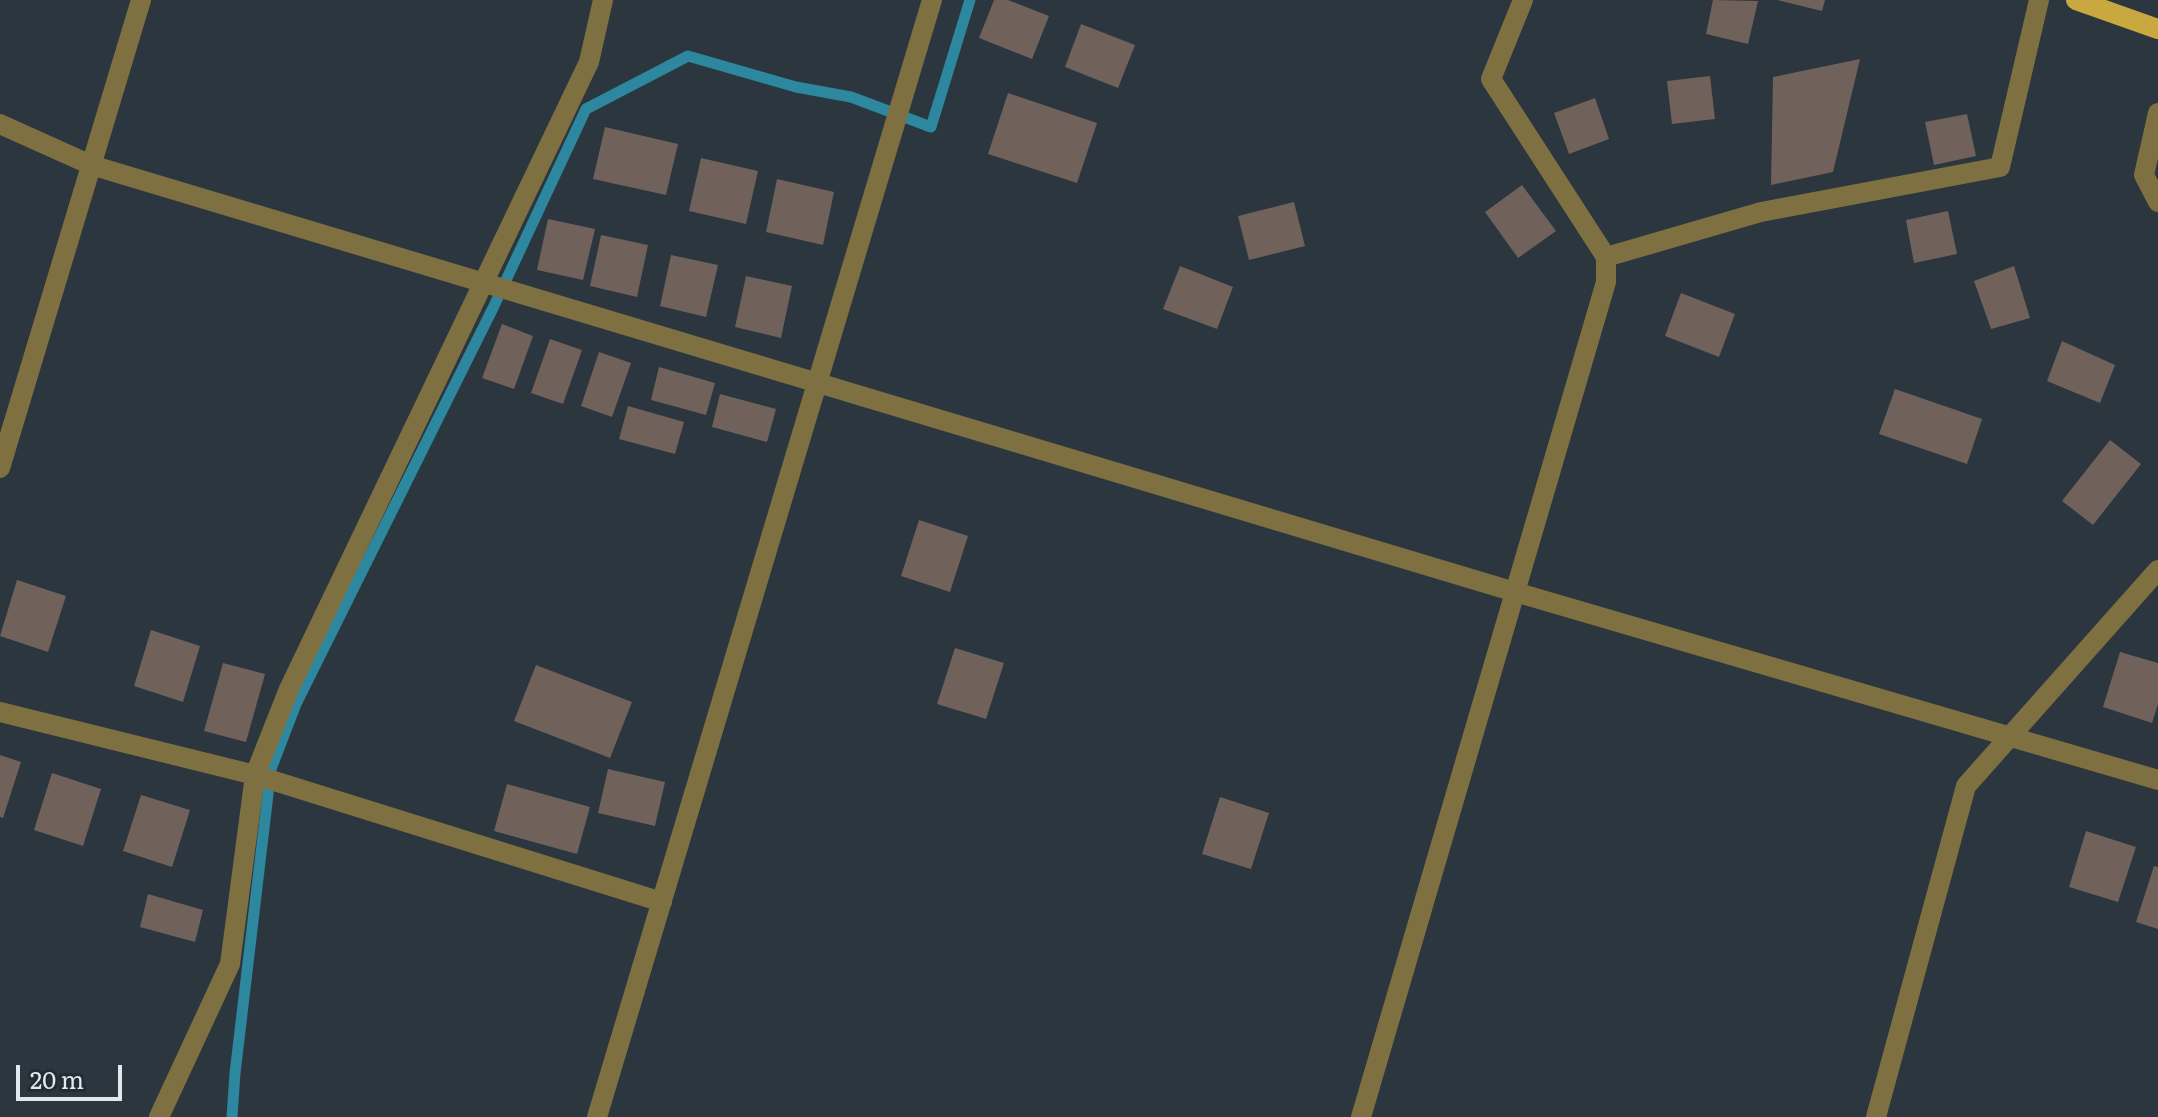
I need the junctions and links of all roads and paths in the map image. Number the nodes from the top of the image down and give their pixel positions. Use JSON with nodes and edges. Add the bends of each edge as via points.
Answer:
{"nodes":[{"id":1,"x":141,"y":0,"type":"edge"},
{"id":2,"x":603,"y":0,"type":"edge"},
{"id":3,"x":932,"y":0,"type":"edge"},
{"id":4,"x":1523,"y":0,"type":"edge"},
{"id":5,"x":2039,"y":0,"type":"edge"},
{"id":6,"x":2076,"y":0,"type":"edge"},
{"id":7,"x":2158,"y":29,"type":"edge"},
{"id":8,"x":2158,"y":113,"type":"edge"},
{"id":9,"x":0,"y":124,"type":"edge"},
{"id":10,"x":91,"y":165,"type":"junction"},
{"id":11,"x":2158,"y":202,"type":"edge"},
{"id":12,"x":1606,"y":257,"type":"junction"},
{"id":13,"x":482,"y":283,"type":"junction"},
{"id":14,"x":816,"y":382,"type":"junction"},
{"id":15,"x":0,"y":468,"type":"edge"},
{"id":16,"x":2158,"y":570,"type":"edge"},
{"id":17,"x":1515,"y":592,"type":"junction"},
{"id":18,"x":0,"y":712,"type":"edge"},
{"id":19,"x":2011,"y":737,"type":"junction"},
{"id":20,"x":255,"y":775,"type":"junction"},
{"id":21,"x":2158,"y":780,"type":"edge"},
{"id":22,"x":662,"y":902,"type":"junction"},
{"id":23,"x":159,"y":1117,"type":"edge"},
{"id":24,"x":597,"y":1117,"type":"edge"},
{"id":25,"x":1361,"y":1117,"type":"edge"},
{"id":26,"x":1876,"y":1117,"type":"edge"}],
"edges":[{"from":1,"to":10,"type":"street"},
{"from":2,"to":13,"type":"street","via":[[589,62]]},
{"from":3,"to":14,"type":"street"},
{"from":4,"to":12,"type":"street","via":[[1491,79]]},
{"from":5,"to":12,"type":"street","via":[[2000,167],[1761,212]]},
{"from":6,"to":7,"type":"main road"},
{"from":8,"to":11,"type":"street","via":[[2144,175]]},
{"from":9,"to":10,"type":"street"},
{"from":10,"to":13,"type":"street"},
{"from":10,"to":15,"type":"street"},
{"from":12,"to":17,"type":"street","via":[[1606,282]]},
{"from":13,"to":14,"type":"street"},
{"from":13,"to":20,"type":"street","via":[[289,689]]},
{"from":14,"to":17,"type":"street"},
{"from":14,"to":22,"type":"street"},
{"from":16,"to":19,"type":"street"},
{"from":17,"to":19,"type":"street"},
{"from":17,"to":25,"type":"street"},
{"from":18,"to":20,"type":"street"},
{"from":19,"to":21,"type":"street"},
{"from":19,"to":26,"type":"street","via":[[1966,786]]},
{"from":20,"to":22,"type":"street"},
{"from":20,"to":23,"type":"street","via":[[230,964]]},
{"from":22,"to":24,"type":"street"}]}
